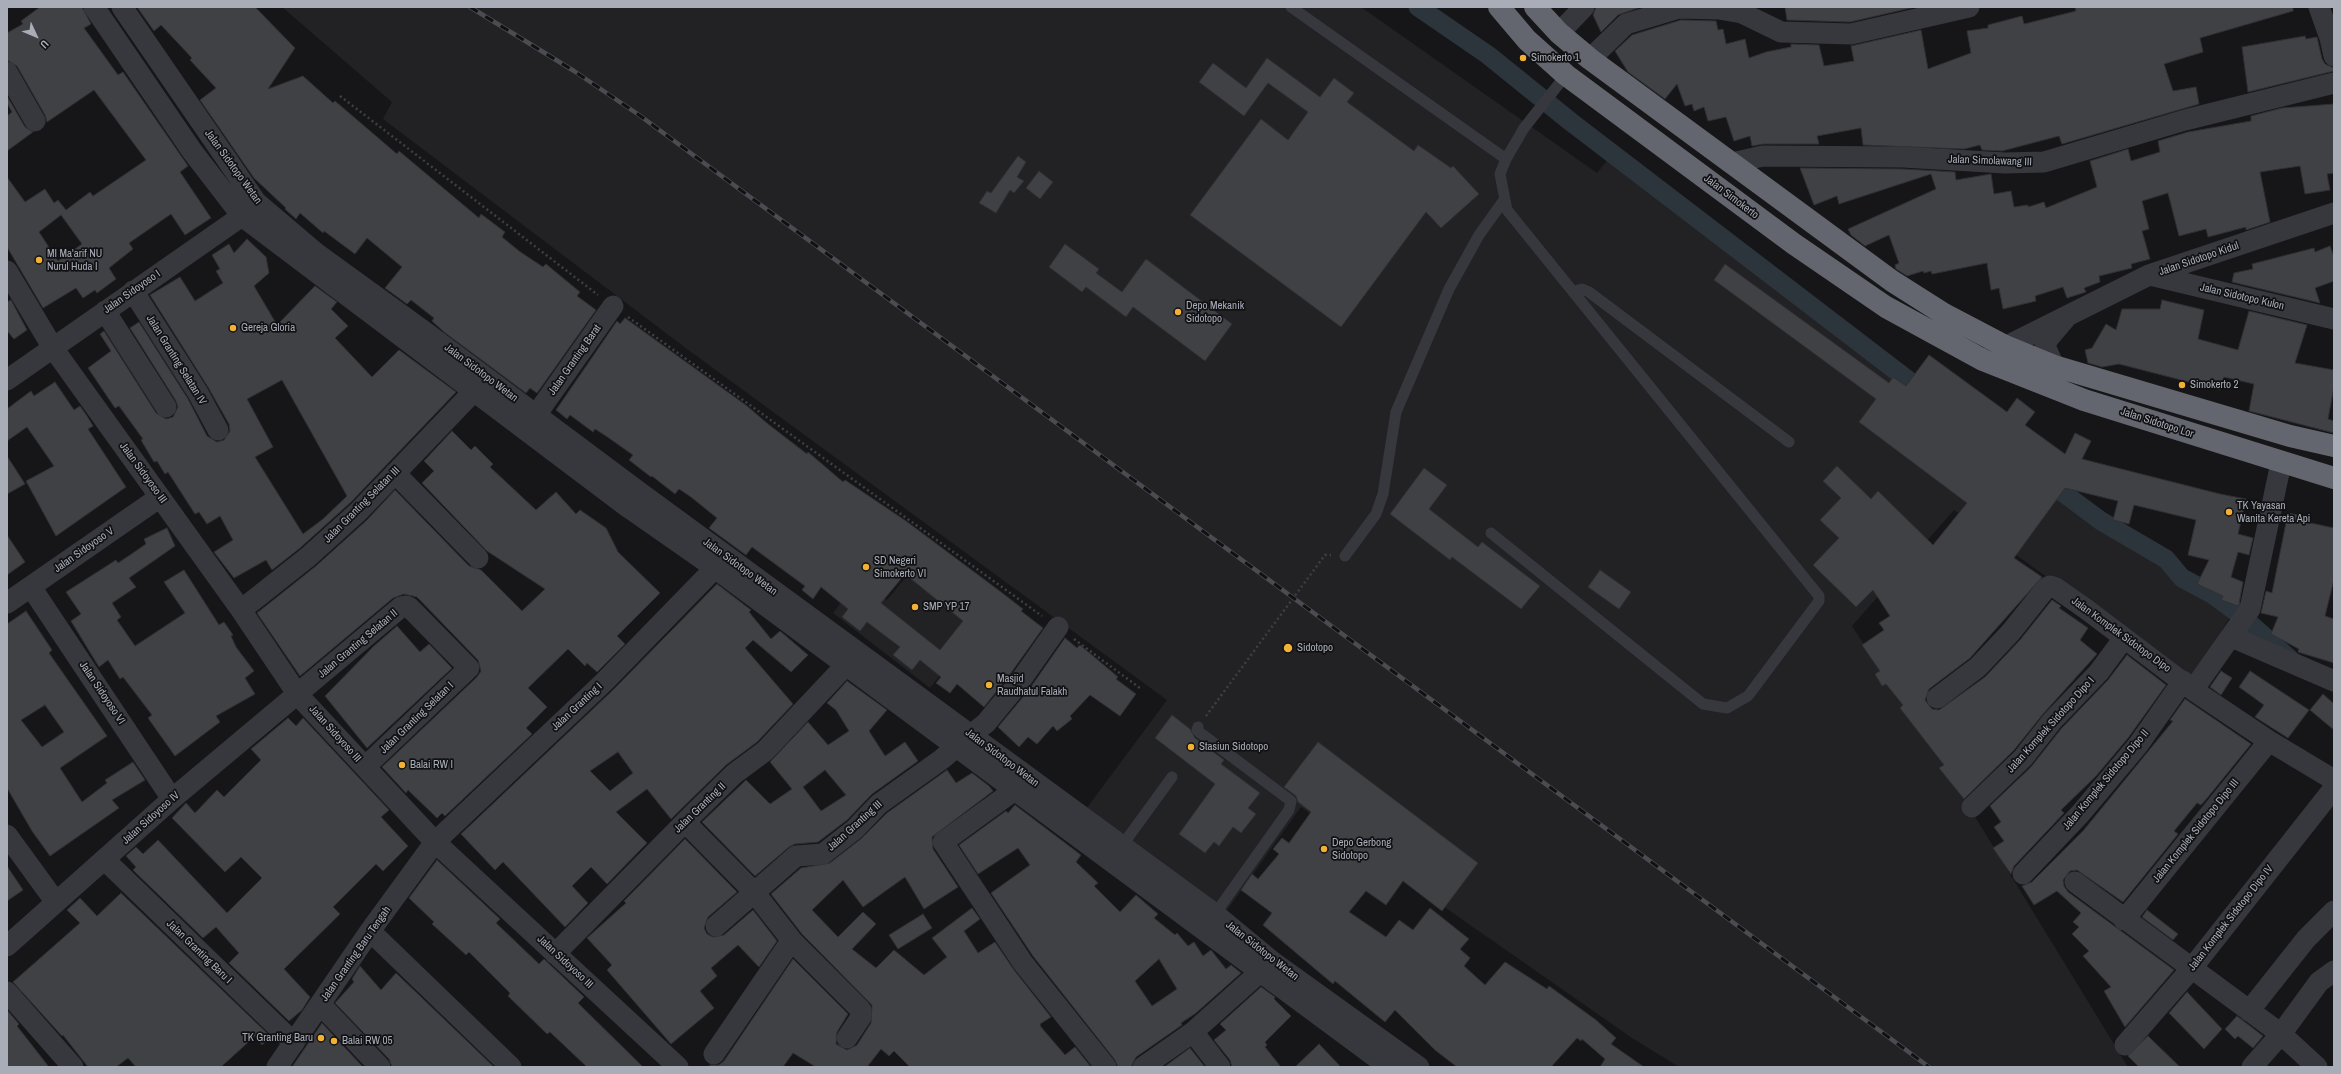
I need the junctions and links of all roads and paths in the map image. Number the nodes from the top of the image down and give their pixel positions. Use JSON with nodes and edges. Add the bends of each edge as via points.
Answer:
{"nodes":[{"id":1,"x":94,"y":7,"type":"edge"},
{"id":2,"x":122,"y":7,"type":"edge"},
{"id":3,"x":1291,"y":7,"type":"edge"},
{"id":4,"x":1499,"y":7,"type":"edge"},
{"id":5,"x":1535,"y":7,"type":"edge"},
{"id":6,"x":1584,"y":7,"type":"edge"},
{"id":7,"x":1969,"y":7,"type":"edge"},
{"id":8,"x":2319,"y":7,"type":"edge"},
{"id":9,"x":1559,"y":33,"type":"junction"},
{"id":10,"x":2334,"y":56,"type":"edge"},
{"id":11,"x":1590,"y":59,"type":"junction"},
{"id":12,"x":7,"y":72,"type":"edge"},
{"id":13,"x":1560,"y":83,"type":"junction"},
{"id":14,"x":2334,"y":83,"type":"edge"},
{"id":15,"x":340,"y":96,"type":"dead end"},
{"id":16,"x":35,"y":120,"type":"dead end"},
{"id":17,"x":1506,"y":159,"type":"junction"},
{"id":18,"x":1732,"y":163,"type":"junction"},
{"id":19,"x":1504,"y":200,"type":"junction"},
{"id":20,"x":249,"y":209,"type":"junction"},
{"id":21,"x":2334,"y":214,"type":"edge"},
{"id":22,"x":7,"y":271,"type":"edge"},
{"id":23,"x":2150,"y":275,"type":"junction"},
{"id":24,"x":132,"y":291,"type":"junction"},
{"id":25,"x":1573,"y":292,"type":"junction"},
{"id":26,"x":613,"y":306,"type":"junction"},
{"id":27,"x":105,"y":311,"type":"junction"},
{"id":28,"x":2069,"y":314,"type":"junction"},
{"id":29,"x":2334,"y":319,"type":"edge"},
{"id":30,"x":2005,"y":346,"type":"junction"},
{"id":31,"x":54,"y":348,"type":"junction"},
{"id":32,"x":1983,"y":360,"type":"junction"},
{"id":33,"x":2054,"y":366,"type":"junction"},
{"id":34,"x":7,"y":380,"type":"edge"},
{"id":35,"x":475,"y":390,"type":"junction"},
{"id":36,"x":166,"y":407,"type":"dead end"},
{"id":37,"x":536,"y":414,"type":"junction"},
{"id":38,"x":218,"y":430,"type":"dead end"},
{"id":39,"x":1790,"y":442,"type":"dead end"},
{"id":40,"x":2334,"y":446,"type":"edge"},
{"id":41,"x":2281,"y":463,"type":"junction"},
{"id":42,"x":395,"y":472,"type":"junction"},
{"id":43,"x":2334,"y":478,"type":"edge"},
{"id":44,"x":160,"y":497,"type":"junction"},
{"id":45,"x":634,"y":500,"type":"junction"},
{"id":46,"x":1491,"y":533,"type":"dead end"},
{"id":47,"x":1345,"y":556,"type":"joint"},
{"id":48,"x":478,"y":558,"type":"dead end"},
{"id":49,"x":715,"y":568,"type":"junction"},
{"id":50,"x":32,"y":587,"type":"junction"},
{"id":51,"x":7,"y":603,"type":"edge"},
{"id":52,"x":241,"y":610,"type":"junction"},
{"id":53,"x":1058,"y":627,"type":"junction"},
{"id":54,"x":2234,"y":633,"type":"junction"},
{"id":55,"x":2124,"y":638,"type":"junction"},
{"id":56,"x":846,"y":665,"type":"junction"},
{"id":57,"x":469,"y":668,"type":"joint"},
{"id":58,"x":2334,"y":681,"type":"edge"},
{"id":59,"x":2188,"y":686,"type":"junction"},
{"id":60,"x":1141,"y":689,"type":"dead end"},
{"id":61,"x":298,"y":695,"type":"junction"},
{"id":62,"x":1937,"y":698,"type":"dead end"},
{"id":63,"x":1198,"y":727,"type":"joint"},
{"id":64,"x":964,"y":741,"type":"junction"},
{"id":65,"x":2269,"y":741,"type":"junction"},
{"id":66,"x":364,"y":767,"type":"junction"},
{"id":67,"x":1172,"y":776,"type":"dead end"},
{"id":68,"x":2334,"y":780,"type":"edge"},
{"id":69,"x":2334,"y":788,"type":"edge"},
{"id":70,"x":1016,"y":789,"type":"junction"},
{"id":71,"x":172,"y":799,"type":"junction"},
{"id":72,"x":1972,"y":807,"type":"dead end"},
{"id":73,"x":685,"y":822,"type":"junction"},
{"id":74,"x":7,"y":835,"type":"edge"},
{"id":75,"x":435,"y":842,"type":"junction"},
{"id":76,"x":1121,"y":847,"type":"junction"},
{"id":77,"x":105,"y":860,"type":"junction"},
{"id":78,"x":2023,"y":874,"type":"dead end"},
{"id":79,"x":2075,"y":882,"type":"dead end"},
{"id":80,"x":754,"y":892,"type":"junction"},
{"id":81,"x":55,"y":901,"type":"junction"},
{"id":82,"x":2334,"y":911,"type":"edge"},
{"id":83,"x":1215,"y":914,"type":"junction"},
{"id":84,"x":2124,"y":920,"type":"junction"},
{"id":85,"x":716,"y":926,"type":"dead end"},
{"id":86,"x":370,"y":931,"type":"junction"},
{"id":87,"x":793,"y":942,"type":"junction"},
{"id":88,"x":7,"y":946,"type":"edge"},
{"id":89,"x":556,"y":954,"type":"junction"},
{"id":90,"x":2192,"y":968,"type":"junction"},
{"id":91,"x":1260,"y":972,"type":"junction"},
{"id":92,"x":2334,"y":972,"type":"edge"},
{"id":93,"x":7,"y":992,"type":"edge"},
{"id":94,"x":321,"y":1004,"type":"junction"},
{"id":95,"x":2249,"y":1011,"type":"junction"},
{"id":96,"x":1193,"y":1032,"type":"junction"},
{"id":97,"x":2281,"y":1034,"type":"junction"},
{"id":98,"x":847,"y":1038,"type":"dead end"},
{"id":99,"x":294,"y":1043,"type":"junction"},
{"id":100,"x":2125,"y":1045,"type":"dead end"},
{"id":101,"x":714,"y":1054,"type":"dead end"},
{"id":102,"x":73,"y":1067,"type":"edge"},
{"id":103,"x":277,"y":1067,"type":"edge"},
{"id":104,"x":380,"y":1067,"type":"edge"},
{"id":105,"x":511,"y":1067,"type":"edge"},
{"id":106,"x":678,"y":1067,"type":"edge"},
{"id":107,"x":1106,"y":1067,"type":"edge"},
{"id":108,"x":1143,"y":1067,"type":"edge"},
{"id":109,"x":1220,"y":1067,"type":"edge"},
{"id":110,"x":1389,"y":1067,"type":"edge"},
{"id":111,"x":1419,"y":1067,"type":"edge"},
{"id":112,"x":2252,"y":1067,"type":"edge"},
{"id":113,"x":2317,"y":1067,"type":"edge"}],
"edges":[{"from":1,"to":20,"type":"street","name":"Jalan Sidotopo Wetan","via":[[192,151]]},
{"from":2,"to":20,"type":"street","name":"Jalan Sidotopo Wetan"},
{"from":3,"to":17,"type":"lane"},
{"from":4,"to":13,"type":"highway","name":"Jalan Simokerto"},
{"from":5,"to":9,"type":"highway"},
{"from":6,"to":9,"type":"street"},
{"from":7,"to":11,"type":"street","via":[[1851,34],[1781,32],[1742,13],[1719,9],[1679,8],[1626,24]]},
{"from":8,"to":10,"type":"street"},
{"from":9,"to":11,"type":"highway"},
{"from":11,"to":18,"type":"highway"},
{"from":12,"to":16,"type":"street"},
{"from":13,"to":17,"type":"lane","via":[[1517,138]]},
{"from":13,"to":32,"type":"highway","name":"Jalan Simokerto","via":[[1868,295]]},
{"from":14,"to":18,"type":"street","name":"Jalan Simolawang III","via":[[2185,120],[2044,162],[1763,156]]},
{"from":15,"to":26,"type":"path"},
{"from":17,"to":19,"type":"lane","via":[[1500,174]]},
{"from":18,"to":30,"type":"highway","via":[[1892,281],[1944,314]]},
{"from":19,"to":25,"type":"lane","via":[[1507,210]]},
{"from":19,"to":47,"type":"lane","via":[[1479,235],[1449,289],[1396,412],[1384,494],[1376,514]]},
{"from":20,"to":24,"type":"street","name":"Jalan Sidoyoso I"},
{"from":20,"to":35,"type":"street","name":"Jalan Sidotopo Wetan"},
{"from":20,"to":37,"type":"street","name":"Jalan Sidotopo Wetan","via":[[316,253]]},
{"from":21,"to":23,"type":"street","name":"Jalan Sidotopo Kidul"},
{"from":22,"to":31,"type":"street","name":"Jalan Sidoyoso III"},
{"from":23,"to":28,"type":"street","name":"Jalan Sidotopo Kidul"},
{"from":23,"to":29,"type":"street","name":"Jalan Sidotopo Kulon"},
{"from":24,"to":27,"type":"street","name":"Jalan Sidoyoso I"},
{"from":24,"to":38,"type":"street","name":"Jalan Granting Selatan IV","via":[[198,393]]},
{"from":25,"to":39,"type":"lane","via":[[1582,289],[1589,292]]},
{"from":25,"to":46,"type":"lane","via":[[1819,596],[1819,601],[1748,696],[1727,708],[1703,704]]},
{"from":26,"to":37,"type":"street","name":"Jalan Granting Barat"},
{"from":26,"to":53,"type":"path"},
{"from":27,"to":31,"type":"street","name":"Jalan Sidoyoso I"},
{"from":27,"to":36,"type":"street"},
{"from":28,"to":30,"type":"street","name":"Jalan Sidotopo Kidul"},
{"from":28,"to":33,"type":"street","name":"Jalan Sidotopo Kidul","via":[[2045,346]]},
{"from":30,"to":32,"type":"street","name":"Jalan Sidotopo Kidul"},
{"from":30,"to":33,"type":"highway"},
{"from":31,"to":34,"type":"street","name":"Jalan Sidoyoso I"},
{"from":31,"to":44,"type":"street","name":"Jalan Sidoyoso III"},
{"from":32,"to":41,"type":"highway","name":"Jalan Sidotopo Lor","via":[[2084,400]]},
{"from":33,"to":40,"type":"highway","via":[[2290,436]]},
{"from":35,"to":42,"type":"street","name":"Jalan Granting Selatan III"},
{"from":35,"to":45,"type":"street","name":"Jalan Sidotopo Wetan"},
{"from":37,"to":45,"type":"street","name":"Jalan Sidotopo Wetan"},
{"from":41,"to":43,"type":"highway","name":"Jalan Sidotopo Lor"},
{"from":41,"to":54,"type":"street","via":[[2250,608]]},
{"from":42,"to":48,"type":"street"},
{"from":42,"to":52,"type":"street","name":"Jalan Granting Selatan III","via":[[359,511],[308,557]]},
{"from":44,"to":50,"type":"street","name":"Jalan Sidoyoso V"},
{"from":44,"to":52,"type":"street","name":"Jalan Sidoyoso III"},
{"from":45,"to":49,"type":"street","name":"Jalan Sidotopo Wetan"},
{"from":45,"to":64,"type":"street","name":"Jalan Sidotopo Wetan"},
{"from":47,"to":63,"type":"path","via":[[1342,560],[1328,553],[1325,555]]},
{"from":49,"to":56,"type":"street","name":"Jalan Sidotopo Wetan"},
{"from":49,"to":75,"type":"street","name":"Jalan Granting I","via":[[604,682]]},
{"from":50,"to":51,"type":"street","name":"Jalan Sidoyoso V"},
{"from":50,"to":71,"type":"street","name":"Jalan Sidoyoso VI"},
{"from":52,"to":61,"type":"street","name":"Jalan Sidoyoso III"},
{"from":53,"to":60,"type":"path"},
{"from":53,"to":64,"type":"street","via":[[1018,684],[986,723]]},
{"from":54,"to":58,"type":"street"},
{"from":54,"to":59,"type":"street"},
{"from":55,"to":59,"type":"street","name":"Jalan Komplek Sidotopo Dipo"},
{"from":55,"to":62,"type":"street","name":"Jalan Komplek Sidotopo Dipo","via":[[2050,586],[1978,668]]},
{"from":55,"to":72,"type":"street","name":"Jalan Komplek Sidotopo Dipo I","via":[[2099,672],[2052,721],[2023,758]]},
{"from":56,"to":64,"type":"street","name":"Jalan Sidotopo Wetan"},
{"from":56,"to":73,"type":"street","name":"Jalan Granting II","via":[[765,751],[734,774]]},
{"from":57,"to":61,"type":"street","name":"Jalan Granting Selatan II","via":[[410,608],[401,607]]},
{"from":57,"to":66,"type":"street","name":"Jalan Granting Selatan I"},
{"from":59,"to":65,"type":"street","name":"Jalan Komplek Sidotopo Dipo"},
{"from":59,"to":78,"type":"street","name":"Jalan Komplek Sidotopo Dipo II","via":[[2080,814]]},
{"from":61,"to":66,"type":"street","name":"Jalan Sidoyoso III"},
{"from":61,"to":71,"type":"street","name":"Jalan Sidoyoso IV"},
{"from":63,"to":83,"type":"lane","via":[[1199,732],[1291,801],[1289,810]]},
{"from":64,"to":70,"type":"street","name":"Jalan Sidotopo Wetan"},
{"from":64,"to":76,"type":"street","name":"Jalan Sidotopo Wetan"},
{"from":64,"to":80,"type":"street","name":"Jalan Granting III","via":[[942,760],[879,804],[855,829],[824,854],[796,856]]},
{"from":65,"to":68,"type":"street","name":"Jalan Komplek Sidotopo Dipo"},
{"from":65,"to":84,"type":"street","name":"Jalan Komplek Sidotopo Dipo III"},
{"from":66,"to":75,"type":"street","name":"Jalan Sidoyoso III"},
{"from":67,"to":76,"type":"lane"},
{"from":69,"to":90,"type":"street","name":"Jalan Komplek Sidotopo Dipo IV"},
{"from":70,"to":91,"type":"street","name":"Jalan Sidotopo Wetan"},
{"from":70,"to":107,"type":"street","via":[[943,841],[1024,963]]},
{"from":71,"to":77,"type":"street","name":"Jalan Sidoyoso IV"},
{"from":73,"to":80,"type":"street"},
{"from":73,"to":89,"type":"street","name":"Jalan Granting II"},
{"from":74,"to":81,"type":"street"},
{"from":75,"to":86,"type":"street","name":"Jalan Granting Baru Tengah"},
{"from":75,"to":89,"type":"street","name":"Jalan Sidoyoso III"},
{"from":76,"to":83,"type":"street","name":"Jalan Sidotopo Wetan"},
{"from":77,"to":81,"type":"street","name":"Jalan Sidoyoso IV"},
{"from":77,"to":99,"type":"street","name":"Jalan Granting Baru I"},
{"from":79,"to":84,"type":"street"},
{"from":80,"to":85,"type":"street","name":"Jalan Granting III"},
{"from":80,"to":87,"type":"street"},
{"from":81,"to":88,"type":"street","name":"Jalan Sidoyoso IV"},
{"from":82,"to":95,"type":"street","via":[[2306,939]]},
{"from":83,"to":111,"type":"street","name":"Jalan Sidotopo Wetan","via":[[1273,962]]},
{"from":84,"to":90,"type":"street"},
{"from":86,"to":94,"type":"street","name":"Jalan Granting Baru Tengah"},
{"from":86,"to":105,"type":"street"},
{"from":87,"to":98,"type":"street","via":[[861,1010],[861,1017]]},
{"from":87,"to":101,"type":"street","via":[[787,947]]},
{"from":89,"to":106,"type":"street","name":"Jalan Sidoyoso III"},
{"from":90,"to":95,"type":"street"},
{"from":90,"to":100,"type":"street","name":"Jalan Komplek Sidotopo Dipo IV"},
{"from":91,"to":96,"type":"street"},
{"from":91,"to":110,"type":"street","name":"Jalan Sidotopo Wetan"},
{"from":92,"to":97,"type":"street","via":[[2319,982]]},
{"from":93,"to":102,"type":"street"},
{"from":94,"to":99,"type":"street","name":"Jalan Granting Baru Tengah"},
{"from":94,"to":104,"type":"street"},
{"from":95,"to":97,"type":"street"},
{"from":96,"to":108,"type":"street"},
{"from":96,"to":109,"type":"street"},
{"from":97,"to":112,"type":"street"},
{"from":97,"to":113,"type":"street"},
{"from":99,"to":103,"type":"street","name":"Jalan Granting Baru Tengah"}]}
